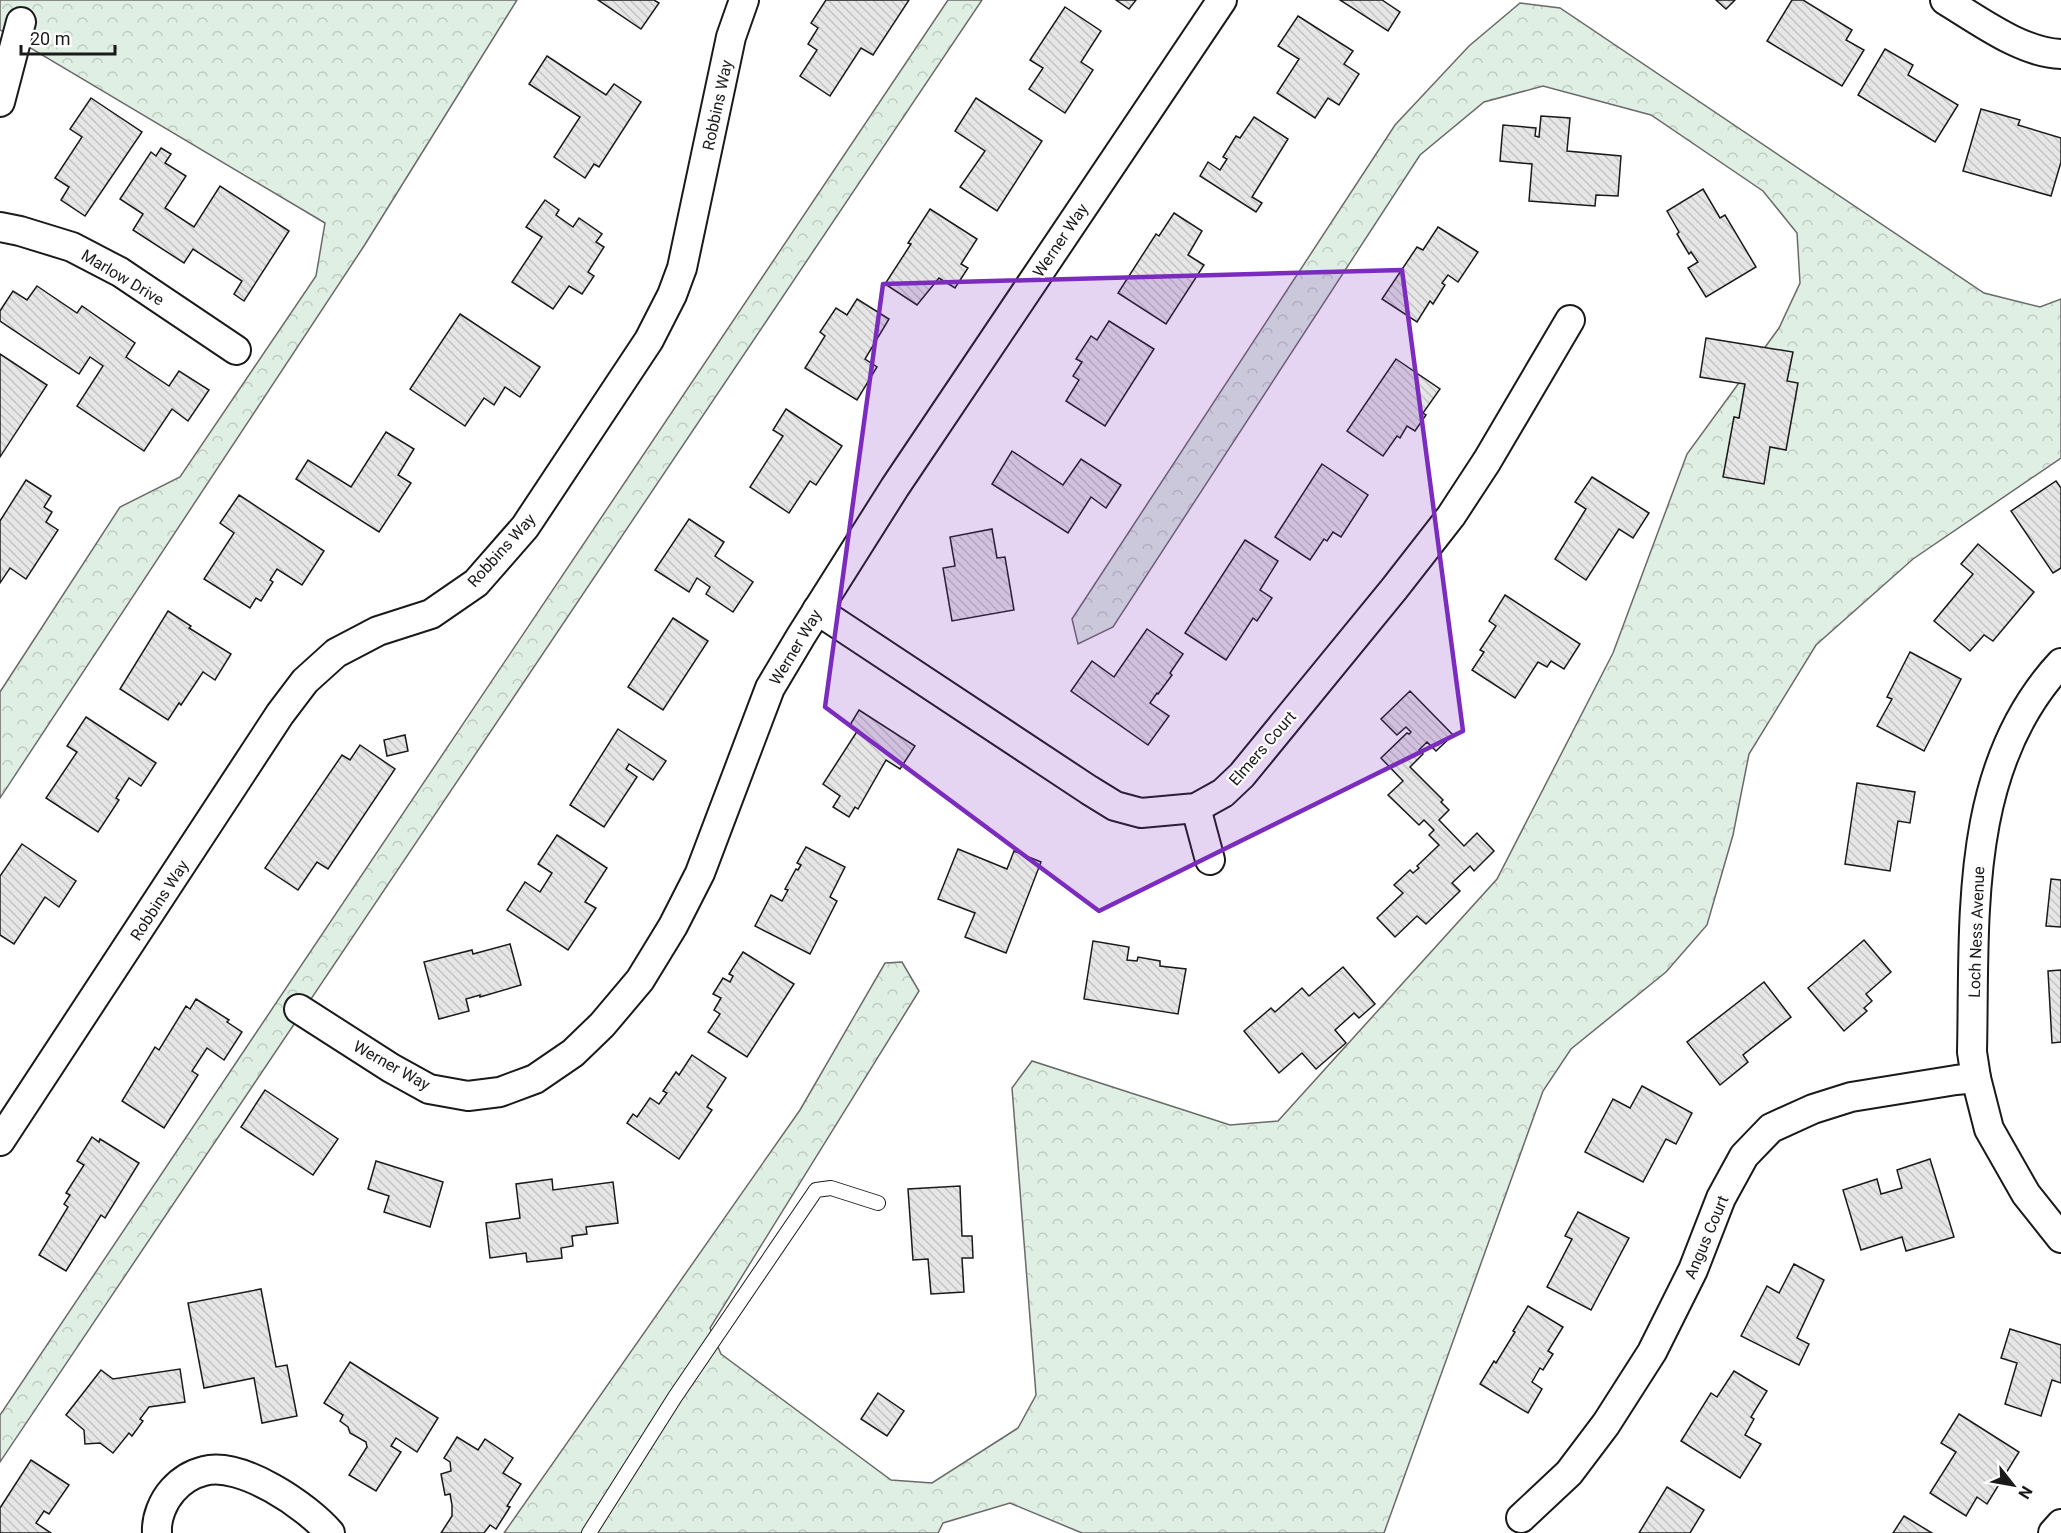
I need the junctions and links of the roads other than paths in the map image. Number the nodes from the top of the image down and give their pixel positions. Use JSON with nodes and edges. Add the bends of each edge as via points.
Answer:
{"nodes":[{"id":1,"x":744,"y":0,"type":"edge"},
{"id":2,"x":1222,"y":0,"type":"edge"},
{"id":3,"x":1945,"y":0,"type":"edge"},
{"id":4,"x":21,"y":22,"type":"dead end"},
{"id":5,"x":2061,"y":54,"type":"edge"},
{"id":6,"x":0,"y":102,"type":"edge"},
{"id":7,"x":0,"y":227,"type":"edge"},
{"id":8,"x":1570,"y":320,"type":"dead end"},
{"id":9,"x":236,"y":350,"type":"dead end"},
{"id":10,"x":817,"y":610,"type":"junction"},
{"id":11,"x":2061,"y":663,"type":"edge"},
{"id":12,"x":1196,"y":807,"type":"junction"},
{"id":13,"x":1210,"y":860,"type":"dead end"},
{"id":14,"x":299,"y":1009,"type":"dead end"},
{"id":15,"x":1976,"y":1078,"type":"junction"},
{"id":16,"x":0,"y":1141,"type":"edge"},
{"id":17,"x":878,"y":1203,"type":"dead end"},
{"id":18,"x":2061,"y":1238,"type":"edge"},
{"id":19,"x":1521,"y":1518,"type":"dead end"},
{"id":20,"x":2061,"y":1524,"type":"edge"},
{"id":21,"x":157,"y":1533,"type":"edge"},
{"id":22,"x":330,"y":1533,"type":"edge"},
{"id":23,"x":590,"y":1533,"type":"edge"},
{"id":24,"x":2053,"y":1533,"type":"edge"}],
"edges":[{"from":1,"to":16,"type":"street","name":"Robbins Way","via":[[731,38],[682,268],[643,350],[525,527],[476,583],[431,614],[378,631],[336,653],[305,681]]},
{"from":2,"to":10,"type":"street","name":"Werner Way","via":[[901,478]]},
{"from":3,"to":5,"type":"street","via":[[2017,41],[2045,54]]},
{"from":4,"to":6,"type":"street"},
{"from":7,"to":9,"type":"street","name":"Marlow Drive","via":[[72,246],[120,272]]},
{"from":8,"to":12,"type":"street","name":"Elmers Court","via":[[1487,462],[1394,589],[1242,775],[1223,793]]},
{"from":10,"to":12,"type":"street","name":"Elmers Court","via":[[1115,806],[1141,813]]},
{"from":10,"to":14,"type":"street","name":"Werner Way","via":[[770,688],[700,873],[673,926],[640,980],[573,1053],[535,1078],[500,1092],[468,1096],[429,1089]]},
{"from":11,"to":15,"type":"street","name":"Loch Ness Avenue","via":[[2022,718],[2002,758],[1986,811],[1975,882],[1972,1052]]},
{"from":12,"to":13,"type":"street"},
{"from":15,"to":18,"type":"street","name":"Loch Ness Avenue","via":[[1989,1128],[2026,1194]]},
{"from":15,"to":19,"type":"street","name":"Angus Court","via":[[1851,1097],[1771,1128],[1744,1156],[1725,1190],[1693,1270],[1652,1352],[1606,1424],[1569,1473]]},
{"from":17,"to":23,"type":"lane","via":[[831,1188],[816,1190],[675,1397]]},
{"from":20,"to":24,"type":"street"},
{"from":21,"to":22,"type":"street","via":[[164,1503],[176,1487],[198,1473],[218,1470],[271,1487],[318,1519]]}]}
